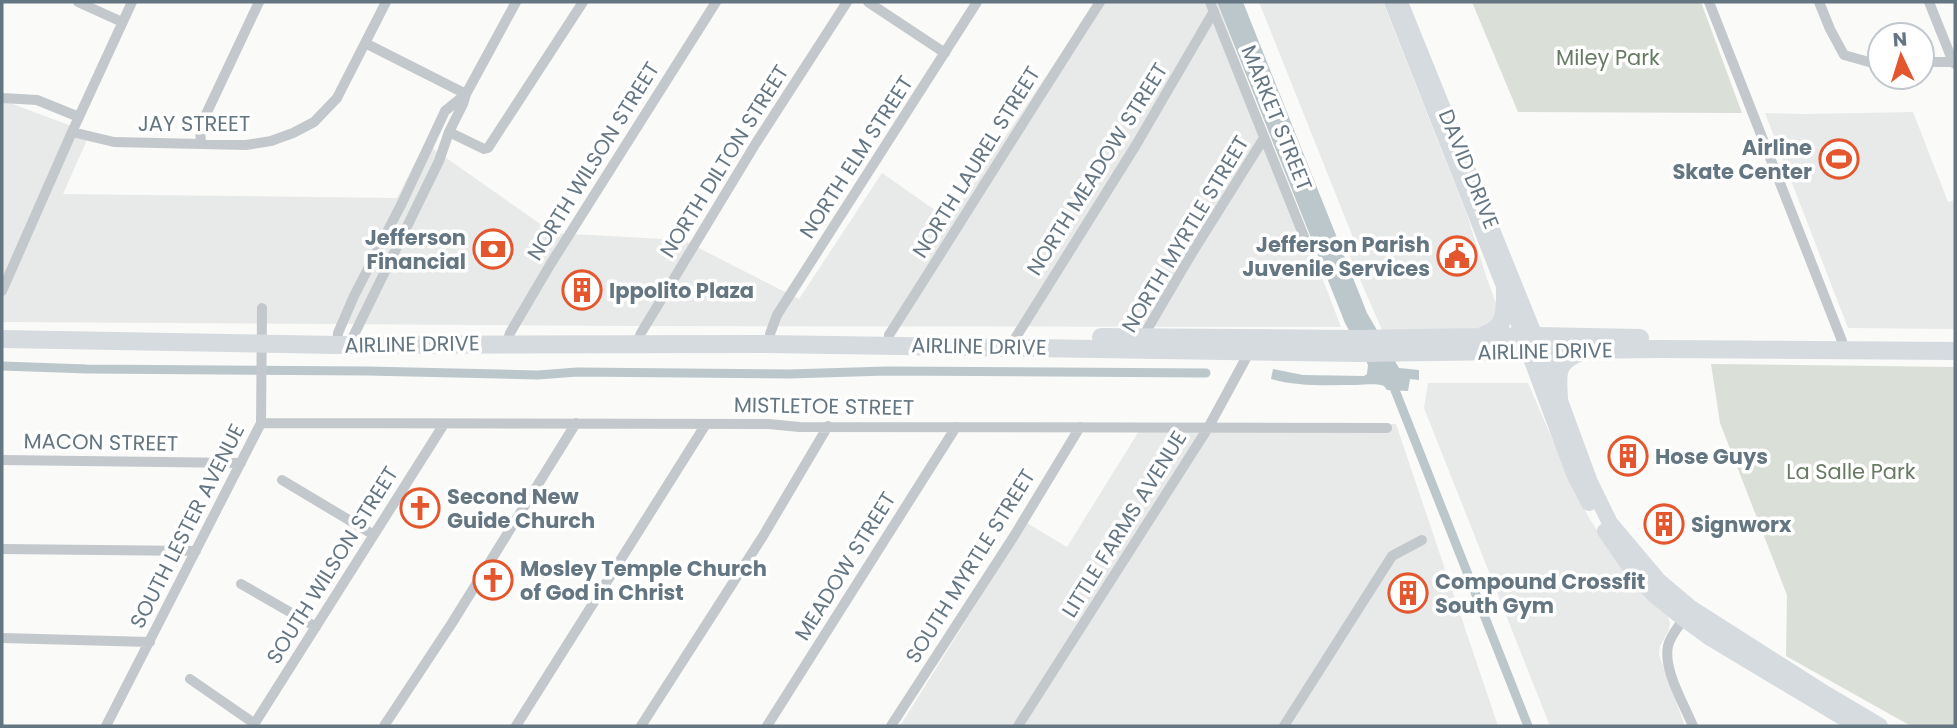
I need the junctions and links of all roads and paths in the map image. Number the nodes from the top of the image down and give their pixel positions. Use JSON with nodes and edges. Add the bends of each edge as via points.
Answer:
{"nodes":[{"id":1,"x":78,"y":2,"type":"edge"},
{"id":2,"x":132,"y":2,"type":"edge"},
{"id":3,"x":259,"y":2,"type":"edge"},
{"id":4,"x":386,"y":2,"type":"edge"},
{"id":5,"x":516,"y":2,"type":"edge"},
{"id":6,"x":583,"y":2,"type":"edge"},
{"id":7,"x":716,"y":2,"type":"edge"},
{"id":8,"x":847,"y":2,"type":"edge"},
{"id":9,"x":868,"y":2,"type":"edge"},
{"id":10,"x":977,"y":2,"type":"edge"},
{"id":11,"x":1100,"y":2,"type":"edge"},
{"id":12,"x":1391,"y":2,"type":"edge"},
{"id":13,"x":1401,"y":2,"type":"edge"},
{"id":14,"x":1709,"y":2,"type":"edge"},
{"id":15,"x":1819,"y":2,"type":"edge"},
{"id":16,"x":1929,"y":2,"type":"edge"},
{"id":17,"x":1212,"y":7,"type":"edge"},
{"id":18,"x":122,"y":22,"type":"junction"},
{"id":19,"x":365,"y":43,"type":"junction"},
{"id":20,"x":945,"y":53,"type":"junction"},
{"id":21,"x":1866,"y":61,"type":"edge"},
{"id":22,"x":1936,"y":62,"type":"edge"},
{"id":23,"x":1954,"y":63,"type":"edge"},
{"id":24,"x":466,"y":94,"type":"junction"},
{"id":25,"x":2,"y":98,"type":"edge"},
{"id":26,"x":79,"y":117,"type":"junction"},
{"id":27,"x":72,"y":132,"type":"junction"},
{"id":28,"x":449,"y":132,"type":"junction"},
{"id":29,"x":1264,"y":138,"type":"junction"},
{"id":30,"x":201,"y":143,"type":"junction"},
{"id":31,"x":390,"y":226,"type":"junction"},
{"id":32,"x":404,"y":232,"type":"junction"},
{"id":33,"x":1309,"y":249,"type":"dead end"},
{"id":34,"x":372,"y":261,"type":"junction"},
{"id":35,"x":386,"y":269,"type":"junction"},
{"id":36,"x":2,"y":291,"type":"edge"},
{"id":37,"x":1505,"y":292,"type":"junction"},
{"id":38,"x":261,"y":308,"type":"dead end"},
{"id":39,"x":2,"y":330,"type":"edge"},
{"id":40,"x":770,"y":334,"type":"junction"},
{"id":41,"x":1480,"y":337,"type":"junction"},
{"id":42,"x":509,"y":338,"type":"junction"},
{"id":43,"x":639,"y":338,"type":"junction"},
{"id":44,"x":2,"y":339,"type":"edge"},
{"id":45,"x":345,"y":339,"type":"junction"},
{"id":46,"x":889,"y":340,"type":"junction"},
{"id":47,"x":1016,"y":342,"type":"junction"},
{"id":48,"x":1955,"y":342,"type":"edge"},
{"id":49,"x":1140,"y":343,"type":"junction"},
{"id":50,"x":261,"y":344,"type":"junction"},
{"id":51,"x":1532,"y":344,"type":"junction"},
{"id":52,"x":1253,"y":345,"type":"junction"},
{"id":53,"x":1381,"y":346,"type":"junction"},
{"id":54,"x":1842,"y":346,"type":"junction"},
{"id":55,"x":1583,"y":351,"type":"junction"},
{"id":56,"x":1955,"y":351,"type":"edge"},
{"id":57,"x":1559,"y":400,"type":"junction"},
{"id":58,"x":261,"y":423,"type":"junction"},
{"id":59,"x":576,"y":423,"type":"junction"},
{"id":60,"x":444,"y":424,"type":"junction"},
{"id":61,"x":706,"y":424,"type":"junction"},
{"id":62,"x":828,"y":426,"type":"junction"},
{"id":63,"x":1080,"y":426,"type":"junction"},
{"id":64,"x":956,"y":427,"type":"junction"},
{"id":65,"x":1208,"y":428,"type":"junction"},
{"id":66,"x":1387,"y":428,"type":"dead end"},
{"id":67,"x":2,"y":460,"type":"edge"},
{"id":68,"x":241,"y":463,"type":"junction"},
{"id":69,"x":282,"y":480,"type":"dead end"},
{"id":70,"x":374,"y":535,"type":"junction"},
{"id":71,"x":1422,"y":540,"type":"dead end"},
{"id":72,"x":2,"y":549,"type":"edge"},
{"id":73,"x":196,"y":551,"type":"junction"},
{"id":74,"x":241,"y":584,"type":"dead end"},
{"id":75,"x":1688,"y":614,"type":"junction"},
{"id":76,"x":316,"y":627,"type":"junction"},
{"id":77,"x":2,"y":638,"type":"edge"},
{"id":78,"x":150,"y":642,"type":"junction"},
{"id":79,"x":190,"y":679,"type":"dead end"},
{"id":80,"x":254,"y":725,"type":"edge"},
{"id":81,"x":106,"y":726,"type":"edge"},
{"id":82,"x":384,"y":726,"type":"edge"},
{"id":83,"x":516,"y":726,"type":"edge"},
{"id":84,"x":641,"y":726,"type":"edge"},
{"id":85,"x":767,"y":726,"type":"edge"},
{"id":86,"x":891,"y":726,"type":"edge"},
{"id":87,"x":1018,"y":726,"type":"edge"},
{"id":88,"x":1284,"y":726,"type":"edge"},
{"id":89,"x":1693,"y":726,"type":"edge"},
{"id":90,"x":1857,"y":726,"type":"edge"},
{"id":91,"x":1880,"y":726,"type":"edge"}],
"edges":[{"from":1,"to":18,"type":"street"},
{"from":2,"to":18,"type":"street"},
{"from":3,"to":30,"type":"street","via":[[200,127]]},
{"from":4,"to":19,"type":"street"},
{"from":5,"to":24,"type":"street"},
{"from":6,"to":28,"type":"street","via":[[486,149]]},
{"from":7,"to":42,"type":"street","name":"NORTH WILSON STREET"},
{"from":8,"to":43,"type":"street","name":"NORTH DILTON STREET"},
{"from":9,"to":20,"type":"street"},
{"from":10,"to":20,"type":"street","name":"NORTH ELM STREET"},
{"from":11,"to":46,"type":"street","name":"NORTH LAUREL STREET"},
{"from":12,"to":37,"type":"main road","name":"DAVID DRIVE"},
{"from":13,"to":51,"type":"main road","name":"DAVID DRIVE"},
{"from":14,"to":54,"type":"street"},
{"from":15,"to":21,"type":"street","via":[[1844,55]]},
{"from":16,"to":23,"type":"street"},
{"from":17,"to":29,"type":"street","name":"MARKET STREET"},
{"from":17,"to":47,"type":"street","name":"NORTH MEADOW STREET","via":[[1136,145]]},
{"from":18,"to":26,"type":"street"},
{"from":19,"to":24,"type":"street"},
{"from":19,"to":30,"type":"street","name":"JAY STREET","via":[[337,98],[314,122],[271,141]]},
{"from":20,"to":40,"type":"street","name":"NORTH ELM STREET","via":[[777,315]]},
{"from":22,"to":23,"type":"street"},
{"from":24,"to":28,"type":"street"},
{"from":24,"to":31,"type":"street","via":[[445,111]]},
{"from":25,"to":26,"type":"street","via":[[37,100]]},
{"from":26,"to":27,"type":"street"},
{"from":27,"to":30,"type":"street","name":"JAY STREET","via":[[114,142]]},
{"from":27,"to":36,"type":"street"},
{"from":28,"to":32,"type":"street"},
{"from":29,"to":33,"type":"street","name":"MARKET STREET"},
{"from":29,"to":49,"type":"street","name":"NORTH MYRTLE STREET"},
{"from":31,"to":32,"type":"street"},
{"from":31,"to":34,"type":"street"},
{"from":32,"to":35,"type":"street"},
{"from":34,"to":35,"type":"street"},
{"from":34,"to":45,"type":"street"},
{"from":35,"to":45,"type":"street"},
{"from":37,"to":41,"type":"highway","via":[[1500,325]]},
{"from":37,"to":51,"type":"main road","name":"DAVID DRIVE"},
{"from":38,"to":50,"type":"street","name":"SOUTH LESTER AVENUE"},
{"from":39,"to":50,"type":"highway","name":"AIRLINE DRIVE"},
{"from":40,"to":43,"type":"highway","name":"AIRLINE DRIVE"},
{"from":40,"to":46,"type":"highway","name":"AIRLINE DRIVE"},
{"from":41,"to":51,"type":"highway","name":"AIRLINE DRIVE"},
{"from":41,"to":53,"type":"highway","name":"AIRLINE DRIVE"},
{"from":42,"to":43,"type":"highway","name":"AIRLINE DRIVE"},
{"from":42,"to":45,"type":"highway","name":"AIRLINE DRIVE"},
{"from":43,"to":46,"type":"highway","name":"AIRLINE DRIVE"},
{"from":44,"to":50,"type":"highway","name":"AIRLINE DRIVE"},
{"from":45,"to":50,"type":"highway","name":"AIRLINE DRIVE"},
{"from":46,"to":47,"type":"highway","name":"AIRLINE DRIVE"},
{"from":47,"to":49,"type":"highway","name":"AIRLINE DRIVE"},
{"from":48,"to":54,"type":"highway","name":"AIRLINE DRIVE"},
{"from":49,"to":52,"type":"highway","name":"AIRLINE DRIVE"},
{"from":50,"to":58,"type":"street","name":"SOUTH LESTER AVENUE"},
{"from":51,"to":53,"type":"highway","name":"AIRLINE DRIVE"},
{"from":51,"to":54,"type":"highway","name":"AIRLINE DRIVE"},
{"from":51,"to":55,"type":"highway","name":"AIRLINE DRIVE"},
{"from":51,"to":57,"type":"main road"},
{"from":51,"to":75,"type":"main road","via":[[1574,474],[1594,515],[1653,594]]},
{"from":52,"to":53,"type":"highway","name":"AIRLINE DRIVE"},
{"from":52,"to":65,"type":"street","name":"LITTLE FARMS AVENUE"},
{"from":54,"to":55,"type":"highway","name":"AIRLINE DRIVE"},
{"from":54,"to":56,"type":"highway","name":"AIRLINE DRIVE"},
{"from":55,"to":57,"type":"highway","via":[[1561,364]]},
{"from":57,"to":75,"type":"main road","via":[[1611,523]]},
{"from":58,"to":60,"type":"street","name":"MISTLETOE STREET"},
{"from":58,"to":68,"type":"street","name":"SOUTH LESTER AVENUE"},
{"from":59,"to":60,"type":"street","name":"MISTLETOE STREET"},
{"from":59,"to":61,"type":"street","name":"MISTLETOE STREET"},
{"from":59,"to":82,"type":"street"},
{"from":60,"to":70,"type":"street","name":"SOUTH WILSON STREET"},
{"from":61,"to":62,"type":"street","name":"MISTLETOE STREET"},
{"from":61,"to":83,"type":"street"},
{"from":62,"to":64,"type":"street","name":"MISTLETOE STREET"},
{"from":62,"to":84,"type":"street","via":[[763,537]]},
{"from":63,"to":64,"type":"street","name":"MISTLETOE STREET"},
{"from":63,"to":65,"type":"street","name":"MISTLETOE STREET"},
{"from":63,"to":86,"type":"street","name":"SOUTH MYRTLE STREET"},
{"from":64,"to":85,"type":"street","name":"MEADOW STREET"},
{"from":65,"to":66,"type":"street","name":"MISTLETOE STREET"},
{"from":65,"to":87,"type":"street","name":"LITTLE FARMS AVENUE"},
{"from":67,"to":68,"type":"street","name":"MACON STREET"},
{"from":68,"to":73,"type":"street","name":"SOUTH LESTER AVENUE"},
{"from":69,"to":70,"type":"street"},
{"from":70,"to":76,"type":"street","name":"SOUTH WILSON STREET"},
{"from":71,"to":88,"type":"street","via":[[1392,556]]},
{"from":72,"to":73,"type":"street"},
{"from":73,"to":78,"type":"street","name":"SOUTH LESTER AVENUE"},
{"from":74,"to":76,"type":"street"},
{"from":75,"to":89,"type":"street","via":[[1667,648],[1668,667]]},
{"from":75,"to":90,"type":"main road","via":[[1710,638]]},
{"from":75,"to":91,"type":"main road"},
{"from":76,"to":80,"type":"street","name":"SOUTH WILSON STREET"},
{"from":77,"to":78,"type":"street"},
{"from":78,"to":81,"type":"street","name":"SOUTH LESTER AVENUE"},
{"from":79,"to":80,"type":"street"}]}
